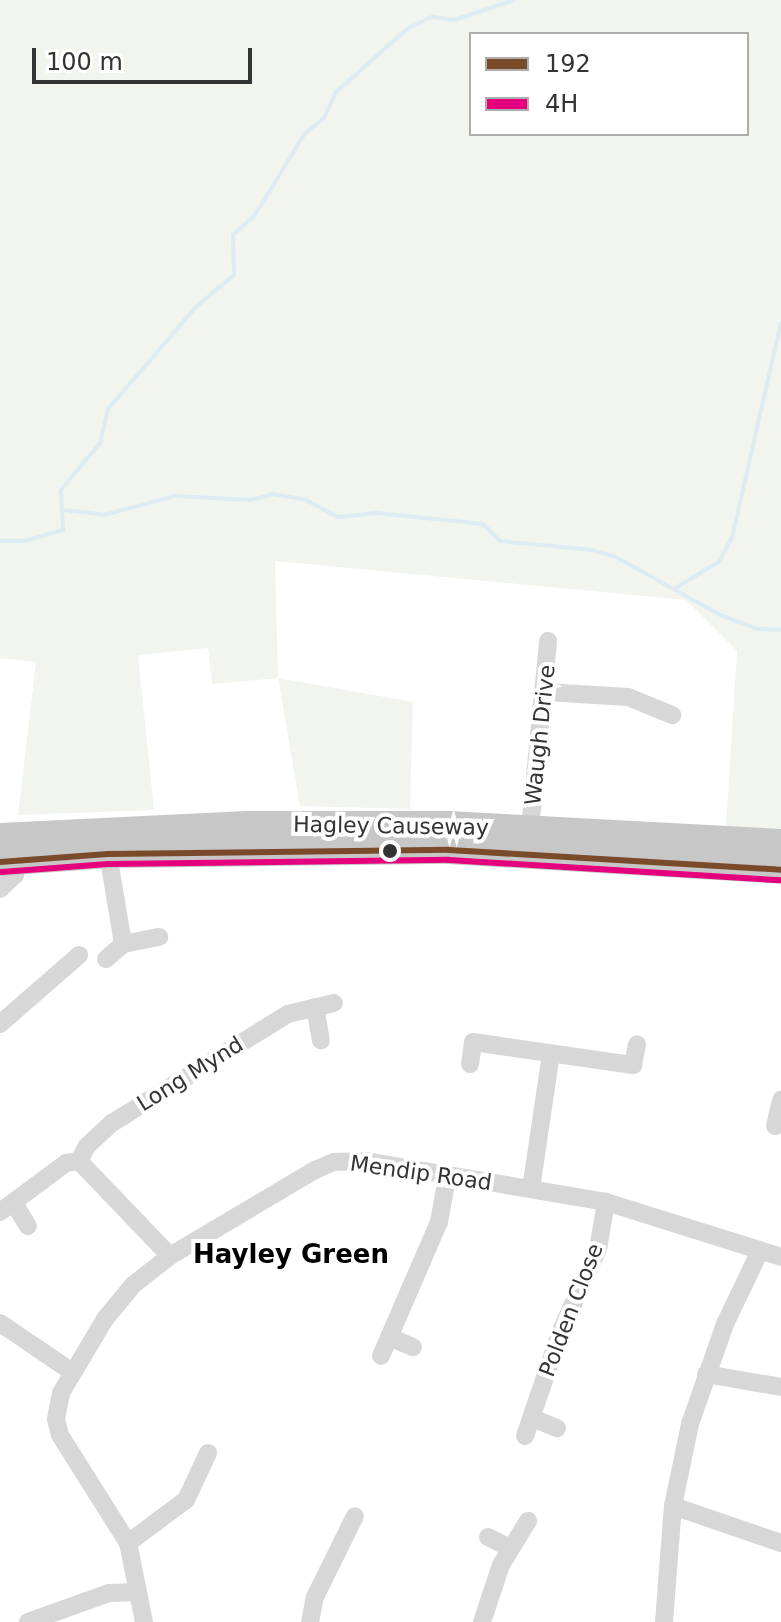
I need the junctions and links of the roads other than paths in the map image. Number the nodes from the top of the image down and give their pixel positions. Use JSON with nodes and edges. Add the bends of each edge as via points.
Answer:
{"nodes":[{"id":1,"x":548,"y":641,"type":"dead end"},
{"id":2,"x":546,"y":692,"type":"junction"},
{"id":3,"x":672,"y":715,"type":"dead end"},
{"id":4,"x":530,"y":829,"type":"junction"},
{"id":5,"x":781,"y":843,"type":"edge"},
{"id":6,"x":4,"y":853,"type":"edge"},
{"id":7,"x":108,"y":854,"type":"junction"},
{"id":8,"x":781,"y":870,"type":"edge"},
{"id":9,"x":0,"y":889,"type":"edge"},
{"id":10,"x":159,"y":937,"type":"dead end"},
{"id":11,"x":123,"y":944,"type":"junction"},
{"id":12,"x":79,"y":955,"type":"dead end"},
{"id":13,"x":106,"y":959,"type":"dead end"},
{"id":14,"x":334,"y":1003,"type":"dead end"},
{"id":15,"x":315,"y":1007,"type":"junction"},
{"id":16,"x":0,"y":1024,"type":"edge"},
{"id":17,"x":321,"y":1040,"type":"dead end"},
{"id":18,"x":637,"y":1044,"type":"dead end"},
{"id":19,"x":551,"y":1054,"type":"junction"},
{"id":20,"x":470,"y":1064,"type":"dead end"},
{"id":21,"x":781,"y":1100,"type":"edge"},
{"id":22,"x":775,"y":1126,"type":"dead end"},
{"id":23,"x":79,"y":1161,"type":"junction"},
{"id":24,"x":447,"y":1178,"type":"junction"},
{"id":25,"x":531,"y":1189,"type":"junction"},
{"id":26,"x":606,"y":1202,"type":"junction"},
{"id":27,"x":7,"y":1208,"type":"edge"},
{"id":28,"x":28,"y":1226,"type":"dead end"},
{"id":29,"x":759,"y":1253,"type":"junction"},
{"id":30,"x":170,"y":1256,"type":"junction"},
{"id":31,"x":781,"y":1257,"type":"edge"},
{"id":32,"x":0,"y":1323,"type":"edge"},
{"id":33,"x":389,"y":1337,"type":"junction"},
{"id":34,"x":413,"y":1347,"type":"dead end"},
{"id":35,"x":381,"y":1356,"type":"dead end"},
{"id":36,"x":71,"y":1371,"type":"junction"},
{"id":37,"x":706,"y":1374,"type":"junction"},
{"id":38,"x":781,"y":1387,"type":"edge"},
{"id":39,"x":532,"y":1418,"type":"junction"},
{"id":40,"x":557,"y":1428,"type":"dead end"},
{"id":41,"x":525,"y":1436,"type":"dead end"},
{"id":42,"x":208,"y":1453,"type":"dead end"},
{"id":43,"x":673,"y":1506,"type":"junction"},
{"id":44,"x":355,"y":1516,"type":"dead end"},
{"id":45,"x":528,"y":1521,"type":"dead end"},
{"id":46,"x":488,"y":1537,"type":"dead end"},
{"id":47,"x":128,"y":1543,"type":"junction"},
{"id":48,"x":781,"y":1543,"type":"edge"},
{"id":49,"x":510,"y":1548,"type":"junction"},
{"id":50,"x":138,"y":1592,"type":"junction"},
{"id":51,"x":28,"y":1622,"type":"edge"},
{"id":52,"x":144,"y":1622,"type":"edge"},
{"id":53,"x":310,"y":1622,"type":"edge"},
{"id":54,"x":482,"y":1622,"type":"edge"},
{"id":55,"x":664,"y":1622,"type":"edge"}],
"edges":[{"from":1,"to":2,"type":"street","name":"Waugh Drive"},
{"from":2,"to":3,"type":"street","via":[[628,697]]},
{"from":2,"to":4,"type":"street","name":"Waugh Drive"},
{"from":4,"to":5,"type":"highway","name":"Hagley Causeway"},
{"from":4,"to":6,"type":"highway","name":"Hagley Causeway","via":[[247,825]]},
{"from":6,"to":7,"type":"highway","name":"Hagley Causeway"},
{"from":6,"to":9,"type":"street","via":[[15,875]]},
{"from":7,"to":8,"type":"highway","name":"Hagley Causeway","via":[[449,850]]},
{"from":7,"to":11,"type":"street"},
{"from":10,"to":11,"type":"street"},
{"from":11,"to":13,"type":"street"},
{"from":12,"to":16,"type":"street"},
{"from":14,"to":15,"type":"street","name":"Long Mynd"},
{"from":15,"to":17,"type":"street"},
{"from":15,"to":23,"type":"street","name":"Long Mynd","via":[[288,1014],[135,1108],[95,1139]]},
{"from":18,"to":19,"type":"street","via":[[633,1065]]},
{"from":19,"to":20,"type":"street","via":[[473,1042]]},
{"from":19,"to":25,"type":"street"},
{"from":21,"to":22,"type":"street"},
{"from":23,"to":27,"type":"street","name":"Long Mynd","via":[[66,1163]]},
{"from":23,"to":30,"type":"street"},
{"from":24,"to":25,"type":"street","name":"Mendip Road"},
{"from":24,"to":30,"type":"street","name":"Mendip Road","via":[[366,1161],[334,1162]]},
{"from":24,"to":33,"type":"street","via":[[439,1222]]},
{"from":25,"to":26,"type":"street","name":"Mendip Road"},
{"from":26,"to":29,"type":"street","name":"Mendip Road"},
{"from":26,"to":39,"type":"street","name":"Polden Close","via":[[598,1249],[560,1333]]},
{"from":27,"to":28,"type":"street","name":"Long Mynd"},
{"from":29,"to":31,"type":"street","name":"Mendip Road"},
{"from":29,"to":37,"type":"street"},
{"from":30,"to":36,"type":"street","name":"Mendip Road","via":[[123,1295]]},
{"from":32,"to":36,"type":"street"},
{"from":33,"to":34,"type":"street"},
{"from":33,"to":35,"type":"street"},
{"from":36,"to":47,"type":"street","name":"Mendip Road","via":[[57,1408],[60,1435]]},
{"from":37,"to":38,"type":"street"},
{"from":37,"to":43,"type":"street"},
{"from":39,"to":40,"type":"street"},
{"from":39,"to":41,"type":"street","name":"Polden Close"},
{"from":42,"to":47,"type":"street","via":[[186,1500]]},
{"from":43,"to":48,"type":"street"},
{"from":43,"to":55,"type":"street"},
{"from":44,"to":53,"type":"street","via":[[315,1597]]},
{"from":45,"to":49,"type":"street"},
{"from":46,"to":49,"type":"street"},
{"from":47,"to":50,"type":"street","name":"Mendip Road"},
{"from":49,"to":54,"type":"street"},
{"from":50,"to":51,"type":"street","via":[[109,1593]]},
{"from":50,"to":52,"type":"street","name":"Mendip Road"}]}
